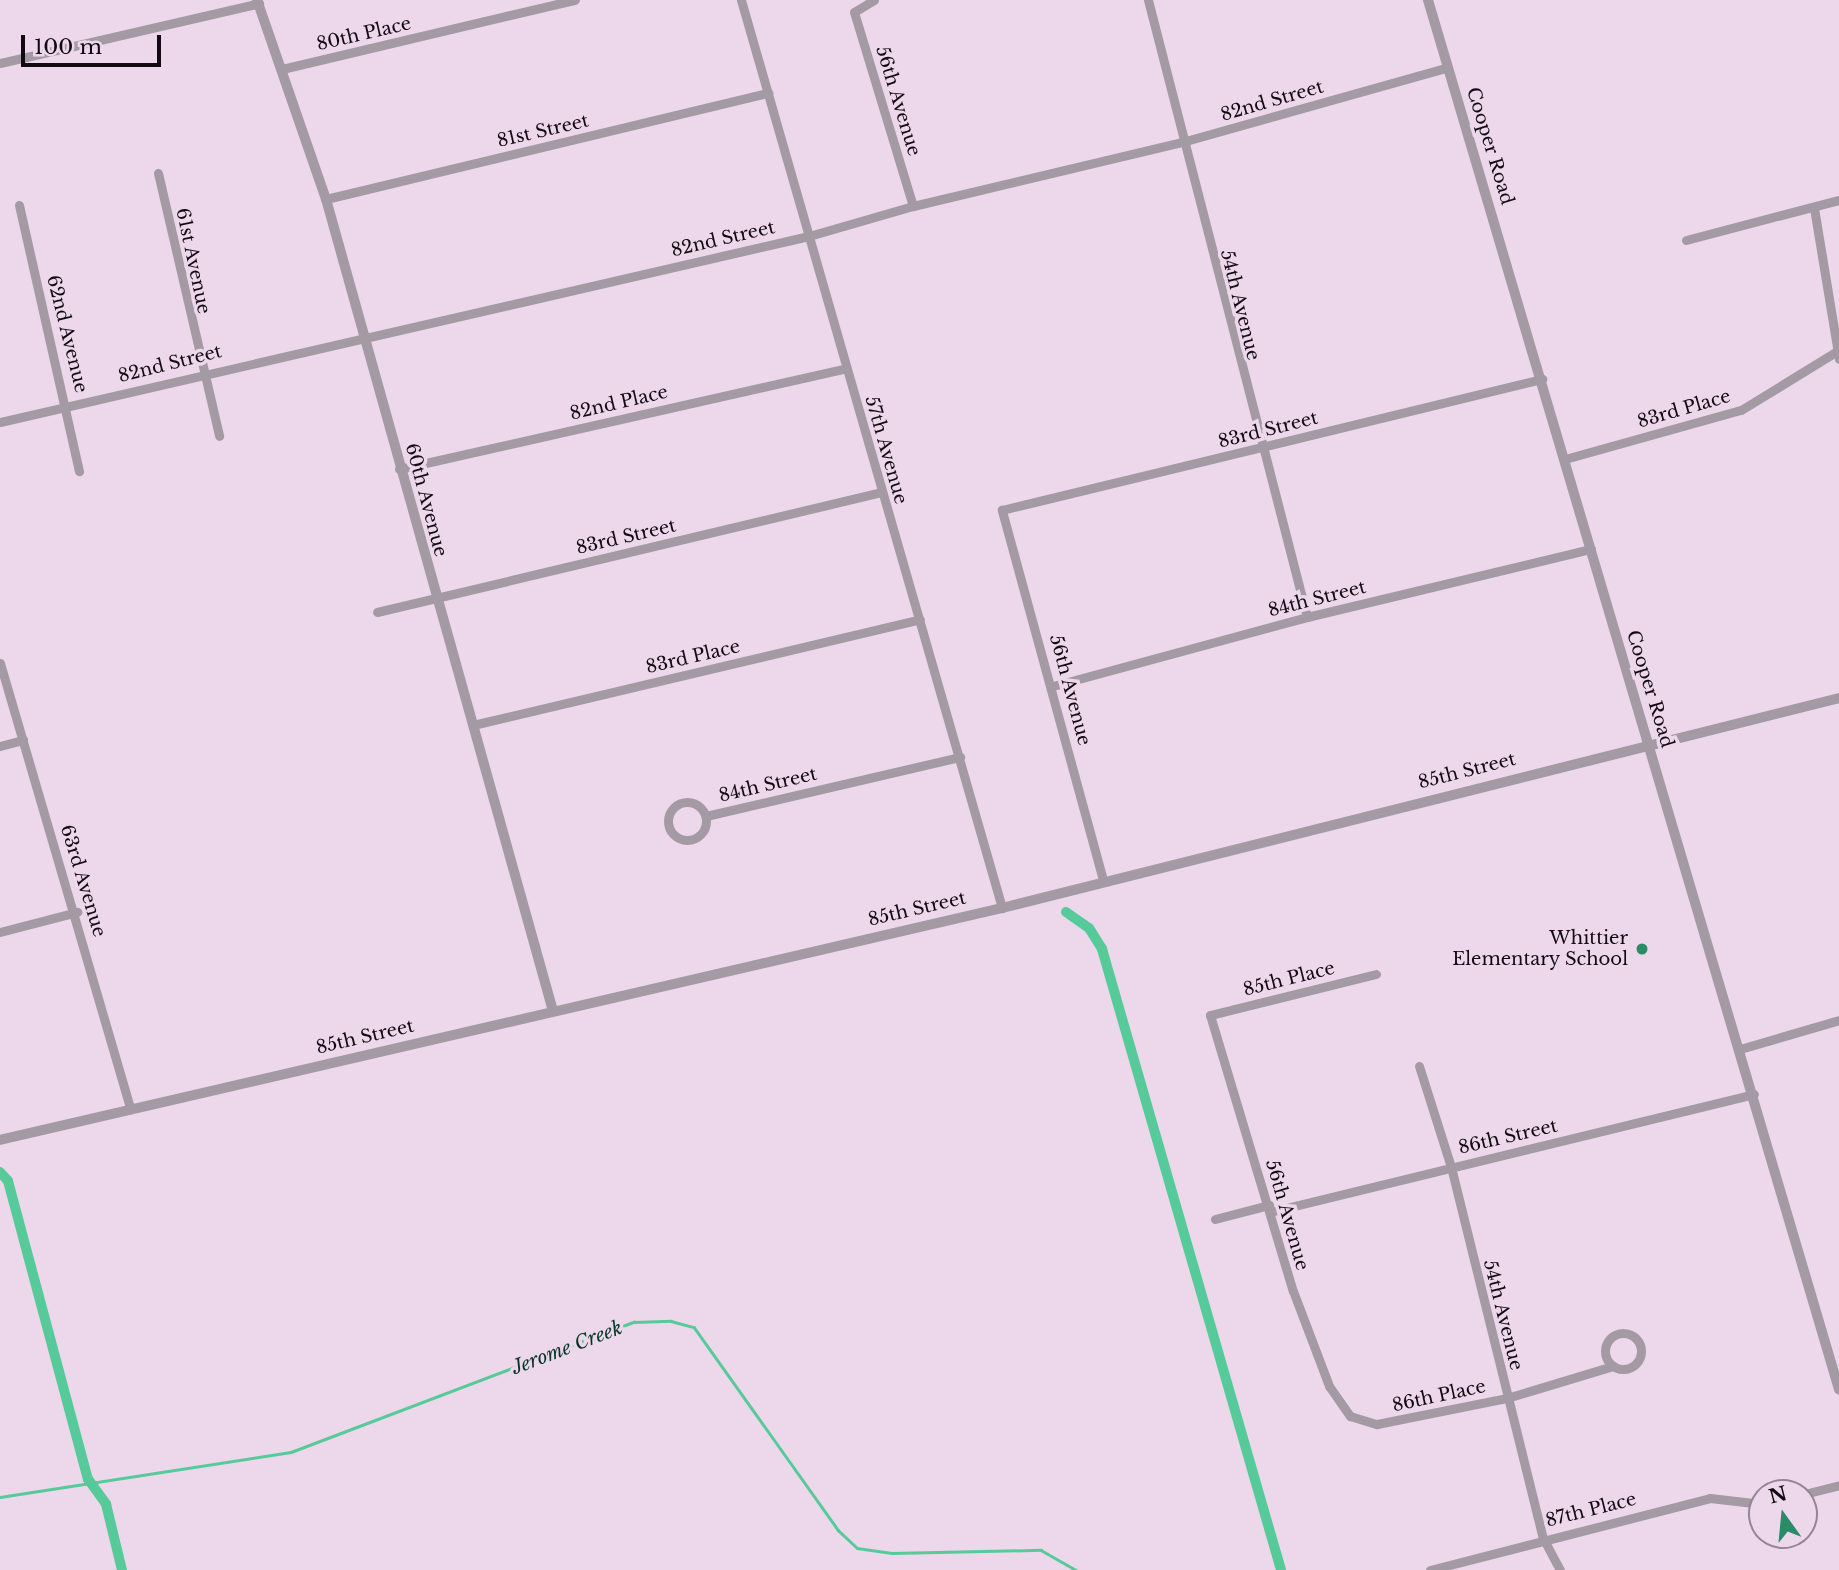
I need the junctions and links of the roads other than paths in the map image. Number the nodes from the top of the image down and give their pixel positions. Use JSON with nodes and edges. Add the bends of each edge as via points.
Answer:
{"nodes":[{"id":1,"x":575,"y":0,"type":"edge"},
{"id":2,"x":741,"y":0,"type":"edge"},
{"id":3,"x":874,"y":0,"type":"edge"},
{"id":4,"x":1148,"y":0,"type":"edge"},
{"id":5,"x":1429,"y":0,"type":"edge"},
{"id":6,"x":258,"y":2,"type":"edge"},
{"id":7,"x":0,"y":63,"type":"edge"},
{"id":8,"x":1448,"y":68,"type":"junction"},
{"id":9,"x":282,"y":69,"type":"junction"},
{"id":10,"x":768,"y":93,"type":"junction"},
{"id":11,"x":1182,"y":142,"type":"junction"},
{"id":12,"x":158,"y":173,"type":"dead end"},
{"id":13,"x":326,"y":199,"type":"junction"},
{"id":14,"x":1839,"y":200,"type":"edge"},
{"id":15,"x":19,"y":205,"type":"dead end"},
{"id":16,"x":913,"y":206,"type":"junction"},
{"id":17,"x":1814,"y":208,"type":"junction"},
{"id":18,"x":809,"y":236,"type":"junction"},
{"id":19,"x":1686,"y":240,"type":"dead end"},
{"id":20,"x":364,"y":336,"type":"junction"},
{"id":21,"x":1838,"y":353,"type":"edge"},
{"id":22,"x":846,"y":368,"type":"junction"},
{"id":23,"x":201,"y":372,"type":"junction"},
{"id":24,"x":1542,"y":379,"type":"junction"},
{"id":25,"x":68,"y":407,"type":"junction"},
{"id":26,"x":0,"y":422,"type":"edge"},
{"id":27,"x":219,"y":436,"type":"dead end"},
{"id":28,"x":1260,"y":448,"type":"junction"},
{"id":29,"x":1565,"y":459,"type":"junction"},
{"id":30,"x":399,"y":468,"type":"junction"},
{"id":31,"x":79,"y":471,"type":"dead end"},
{"id":32,"x":882,"y":492,"type":"junction"},
{"id":33,"x":1002,"y":510,"type":"joint"},
{"id":34,"x":1591,"y":549,"type":"junction"},
{"id":35,"x":434,"y":598,"type":"junction"},
{"id":36,"x":377,"y":612,"type":"dead end"},
{"id":37,"x":1307,"y":617,"type":"junction"},
{"id":38,"x":920,"y":619,"type":"junction"},
{"id":39,"x":0,"y":663,"type":"edge"},
{"id":40,"x":1053,"y":686,"type":"junction"},
{"id":41,"x":1839,"y":698,"type":"edge"},
{"id":42,"x":473,"y":725,"type":"junction"},
{"id":43,"x":23,"y":740,"type":"junction"},
{"id":44,"x":1648,"y":744,"type":"junction"},
{"id":45,"x":0,"y":746,"type":"edge"},
{"id":46,"x":960,"y":757,"type":"junction"},
{"id":47,"x":706,"y":816,"type":"junction"},
{"id":48,"x":1103,"y":880,"type":"junction"},
{"id":49,"x":1002,"y":908,"type":"junction"},
{"id":50,"x":77,"y":912,"type":"junction"},
{"id":51,"x":0,"y":932,"type":"edge"},
{"id":52,"x":1376,"y":974,"type":"dead end"},
{"id":53,"x":553,"y":1011,"type":"junction"},
{"id":54,"x":1210,"y":1015,"type":"joint"},
{"id":55,"x":1839,"y":1020,"type":"edge"},
{"id":56,"x":1741,"y":1049,"type":"junction"},
{"id":57,"x":1419,"y":1066,"type":"dead end"},
{"id":58,"x":1754,"y":1094,"type":"junction"},
{"id":59,"x":130,"y":1109,"type":"junction"},
{"id":60,"x":0,"y":1140,"type":"edge"},
{"id":61,"x":1451,"y":1167,"type":"junction"},
{"id":62,"x":1270,"y":1209,"type":"junction"},
{"id":63,"x":1215,"y":1219,"type":"dead end"},
{"id":64,"x":1614,"y":1366,"type":"junction"},
{"id":65,"x":1839,"y":1389,"type":"edge"},
{"id":66,"x":1507,"y":1398,"type":"junction"},
{"id":67,"x":1350,"y":1416,"type":"joint"},
{"id":68,"x":1839,"y":1485,"type":"edge"},
{"id":69,"x":1818,"y":1490,"type":"edge"},
{"id":70,"x":1748,"y":1502,"type":"edge"},
{"id":71,"x":1543,"y":1538,"type":"junction"},
{"id":72,"x":1430,"y":1570,"type":"edge"},
{"id":73,"x":1560,"y":1570,"type":"edge"}],
"edges":[{"from":1,"to":9,"type":"street","name":"80th Place"},
{"from":2,"to":10,"type":"street","name":"57th Avenue"},
{"from":3,"to":16,"type":"street","name":"56th Avenue","via":[[856,6]]},
{"from":4,"to":11,"type":"street","name":"54th Avenue"},
{"from":5,"to":8,"type":"street","name":"Cooper Road"},
{"from":6,"to":7,"type":"street"},
{"from":6,"to":9,"type":"street","name":"60th Avenue"},
{"from":8,"to":11,"type":"street","name":"82nd Street"},
{"from":8,"to":24,"type":"street","name":"Cooper Road"},
{"from":9,"to":13,"type":"street","name":"60th Avenue"},
{"from":10,"to":13,"type":"street","name":"81st Street"},
{"from":10,"to":18,"type":"street","name":"57th Avenue"},
{"from":11,"to":16,"type":"street","name":"82nd Street"},
{"from":11,"to":28,"type":"street","name":"54th Avenue"},
{"from":12,"to":23,"type":"street","name":"61st Avenue"},
{"from":13,"to":20,"type":"street","name":"60th Avenue"},
{"from":14,"to":17,"type":"street"},
{"from":15,"to":25,"type":"street","name":"62nd Avenue"},
{"from":16,"to":18,"type":"street","name":"82nd Street"},
{"from":17,"to":19,"type":"street"},
{"from":17,"to":21,"type":"street"},
{"from":18,"to":20,"type":"street","name":"82nd Street"},
{"from":18,"to":22,"type":"street","name":"57th Avenue"},
{"from":20,"to":23,"type":"street","name":"82nd Street"},
{"from":20,"to":30,"type":"street","name":"60th Avenue"},
{"from":21,"to":29,"type":"street","name":"83rd Place","via":[[1741,410]]},
{"from":22,"to":30,"type":"street","name":"82nd Place"},
{"from":22,"to":32,"type":"street","name":"57th Avenue"},
{"from":23,"to":25,"type":"street","name":"82nd Street"},
{"from":23,"to":27,"type":"street","name":"61st Avenue"},
{"from":24,"to":28,"type":"street","name":"83rd Street"},
{"from":24,"to":29,"type":"street","name":"Cooper Road"},
{"from":25,"to":26,"type":"street","name":"82nd Street"},
{"from":25,"to":31,"type":"street","name":"62nd Avenue"},
{"from":28,"to":33,"type":"street","name":"83rd Street"},
{"from":28,"to":37,"type":"street","name":"54th Avenue"},
{"from":29,"to":34,"type":"street","name":"Cooper Road"},
{"from":30,"to":35,"type":"street","name":"60th Avenue"},
{"from":32,"to":35,"type":"street","name":"83rd Street"},
{"from":32,"to":38,"type":"street","name":"57th Avenue"},
{"from":33,"to":40,"type":"street","name":"56th Avenue"},
{"from":34,"to":37,"type":"street","name":"84th Street"},
{"from":34,"to":44,"type":"street","name":"Cooper Road"},
{"from":35,"to":36,"type":"street","name":"83rd Street"},
{"from":35,"to":42,"type":"street","name":"60th Avenue"},
{"from":37,"to":40,"type":"street","name":"84th Street"},
{"from":38,"to":42,"type":"street","name":"83rd Place"},
{"from":38,"to":46,"type":"street","name":"57th Avenue"},
{"from":39,"to":43,"type":"street","name":"63rd Avenue"},
{"from":40,"to":48,"type":"street","name":"56th Avenue"},
{"from":41,"to":44,"type":"street","name":"85th Street"},
{"from":42,"to":53,"type":"street","name":"60th Avenue"},
{"from":43,"to":45,"type":"street"},
{"from":43,"to":50,"type":"street","name":"63rd Avenue"},
{"from":44,"to":48,"type":"street","name":"85th Street"},
{"from":44,"to":56,"type":"street","name":"Cooper Road"},
{"from":46,"to":47,"type":"street","name":"84th Street"},
{"from":46,"to":49,"type":"street","name":"57th Avenue"},
{"from":47,"to":47,"type":"street","name":"84th Street","via":[[699,806],[682,803],[669,815],[669,827],[683,840],[696,838],[705,829]]},
{"from":48,"to":49,"type":"street","name":"85th Street"},
{"from":49,"to":53,"type":"street","name":"85th Street"},
{"from":50,"to":51,"type":"street"},
{"from":50,"to":59,"type":"street","name":"63rd Avenue"},
{"from":52,"to":54,"type":"street","name":"85th Place"},
{"from":53,"to":59,"type":"street","name":"85th Street"},
{"from":54,"to":62,"type":"street","name":"56th Avenue"},
{"from":55,"to":56,"type":"street"},
{"from":56,"to":58,"type":"street","name":"Cooper Road"},
{"from":57,"to":61,"type":"street","name":"54th Avenue"},
{"from":58,"to":61,"type":"street","name":"86th Street"},
{"from":58,"to":65,"type":"street","name":"Cooper Road"},
{"from":59,"to":60,"type":"street","name":"85th Street"},
{"from":61,"to":62,"type":"street","name":"86th Street"},
{"from":61,"to":66,"type":"street","name":"54th Avenue"},
{"from":62,"to":63,"type":"street","name":"86th Street"},
{"from":62,"to":67,"type":"street","name":"56th Avenue","via":[[1329,1387]]},
{"from":64,"to":64,"type":"street","name":"86th Place","via":[[1605,1352],[1609,1340],[1619,1334],[1635,1338],[1639,1360],[1625,1369]]},
{"from":64,"to":66,"type":"street","name":"86th Place"},
{"from":66,"to":67,"type":"street","name":"86th Place","via":[[1377,1424]]},
{"from":66,"to":71,"type":"street","name":"54th Avenue"},
{"from":68,"to":69,"type":"street"},
{"from":70,"to":71,"type":"street","name":"87th Place","via":[[1710,1497]]},
{"from":71,"to":72,"type":"street","name":"87th Place"},
{"from":71,"to":73,"type":"street","name":"54th Avenue"}]}
